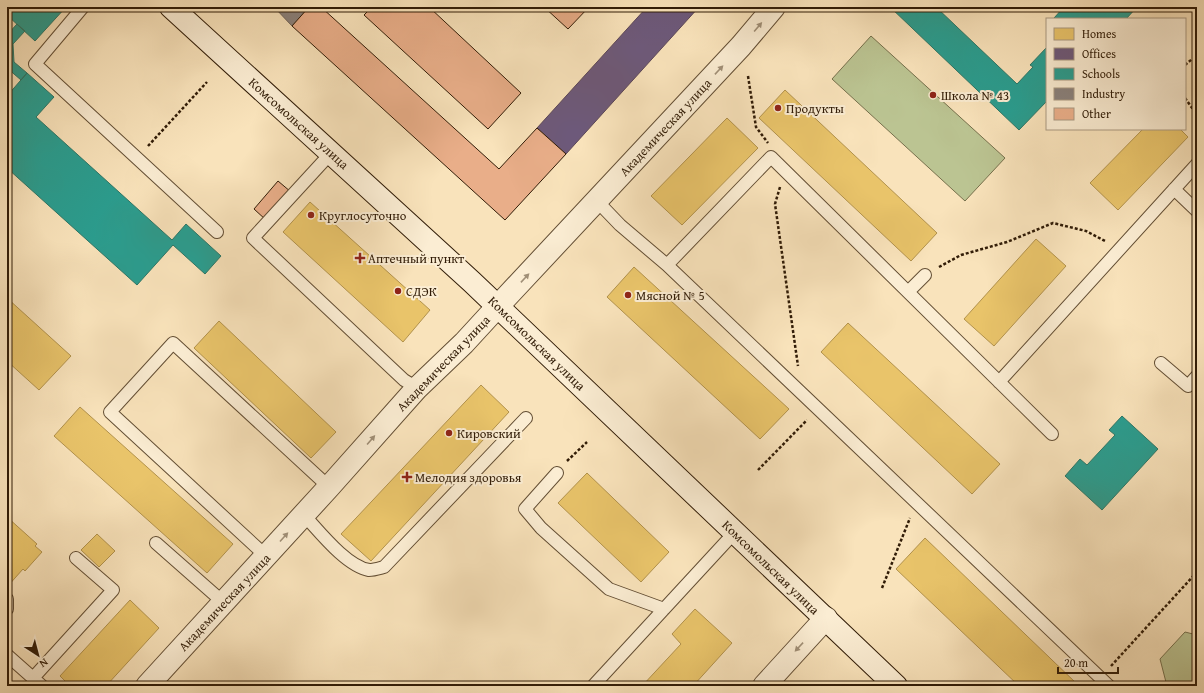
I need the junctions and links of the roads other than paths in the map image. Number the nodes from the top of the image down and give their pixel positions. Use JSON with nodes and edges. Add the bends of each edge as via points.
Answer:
{"nodes":[{"id":1,"x":83,"y":7,"type":"edge"},
{"id":2,"x":171,"y":7,"type":"edge"},
{"id":3,"x":774,"y":7,"type":"edge"},
{"id":4,"x":331,"y":153,"type":"junction"},
{"id":5,"x":1197,"y":164,"type":"edge"},
{"id":6,"x":1174,"y":189,"type":"junction"},
{"id":7,"x":596,"y":200,"type":"junction"},
{"id":8,"x":1197,"y":211,"type":"edge"},
{"id":9,"x":217,"y":232,"type":"dead end"},
{"id":10,"x":667,"y":266,"type":"junction"},
{"id":11,"x":925,"y":275,"type":"road end"},
{"id":12,"x":908,"y":292,"type":"junction"},
{"id":13,"x":498,"y":306,"type":"junction"},
{"id":14,"x":1160,"y":363,"type":"dead end"},
{"id":15,"x":1197,"y":376,"type":"edge"},
{"id":16,"x":999,"y":382,"type":"junction"},
{"id":17,"x":417,"y":388,"type":"junction"},
{"id":18,"x":526,"y":418,"type":"dead end"},
{"id":19,"x":1052,"y":434,"type":"dead end"},
{"id":20,"x":557,"y":473,"type":"road end"},
{"id":21,"x":329,"y":488,"type":"junction"},
{"id":22,"x":304,"y":515,"type":"junction"},
{"id":23,"x":735,"y":532,"type":"junction"},
{"id":24,"x":156,"y":543,"type":"dead end"},
{"id":25,"x":266,"y":556,"type":"junction"},
{"id":26,"x":76,"y":558,"type":"dead end"},
{"id":27,"x":7,"y":599,"type":"edge"},
{"id":28,"x":223,"y":602,"type":"junction"},
{"id":29,"x":7,"y":609,"type":"edge"},
{"id":30,"x":664,"y":609,"type":"junction"},
{"id":31,"x":826,"y":618,"type":"junction"},
{"id":32,"x":7,"y":655,"type":"edge"},
{"id":33,"x":33,"y":678,"type":"junction"},
{"id":34,"x":42,"y":686,"type":"edge"},
{"id":35,"x":147,"y":686,"type":"edge"},
{"id":36,"x":593,"y":686,"type":"edge"},
{"id":37,"x":764,"y":686,"type":"edge"},
{"id":38,"x":896,"y":686,"type":"edge"},
{"id":39,"x":1109,"y":686,"type":"edge"}],
"edges":[{"from":1,"to":9,"type":"lane","via":[[35,64]]},
{"from":2,"to":4,"type":"street","name":"Комсомольская улица"},
{"from":7,"to":3,"type":"street","name":"Академическая улица","one_way":true,"via":[[741,46]]},
{"from":4,"to":13,"type":"street","name":"Комсомольская улица"},
{"from":4,"to":17,"type":"lane","via":[[254,238]]},
{"from":5,"to":6,"type":"lane"},
{"from":6,"to":8,"type":"lane"},
{"from":6,"to":16,"type":"lane"},
{"from":7,"to":10,"type":"lane","via":[[620,226]]},
{"from":13,"to":7,"type":"street","name":"Академическая улица","one_way":true},
{"from":10,"to":12,"type":"lane","via":[[771,157]]},
{"from":10,"to":39,"type":"lane"},
{"from":11,"to":12,"type":"lane"},
{"from":12,"to":16,"type":"lane"},
{"from":13,"to":17,"type":"street","name":"Академическая улица"},
{"from":13,"to":23,"type":"street","name":"Комсомольская улица"},
{"from":14,"to":15,"type":"lane","via":[[1188,386]]},
{"from":16,"to":19,"type":"lane"},
{"from":21,"to":17,"type":"street","name":"Академическая улица","one_way":true},
{"from":18,"to":22,"type":"lane","via":[[384,567],[370,570],[352,563]]},
{"from":20,"to":30,"type":"lane","via":[[525,509],[541,528],[609,589]]},
{"from":21,"to":22,"type":"street","name":"Академическая улица"},
{"from":21,"to":25,"type":"lane","via":[[173,343],[110,412]]},
{"from":25,"to":22,"type":"street","name":"Академическая улица","one_way":true},
{"from":23,"to":30,"type":"lane"},
{"from":23,"to":31,"type":"street","name":"Комсомольская улица"},
{"from":24,"to":28,"type":"lane"},
{"from":25,"to":28,"type":"street","name":"Академическая улица"},
{"from":26,"to":33,"type":"lane","via":[[113,590]]},
{"from":27,"to":29,"type":"lane"},
{"from":28,"to":35,"type":"street","name":"Академическая улица"},
{"from":30,"to":36,"type":"lane"},
{"from":31,"to":37,"type":"street","one_way":true},
{"from":31,"to":38,"type":"street","name":"Комсомольская улица"},
{"from":32,"to":33,"type":"lane"},
{"from":33,"to":34,"type":"lane"}]}
